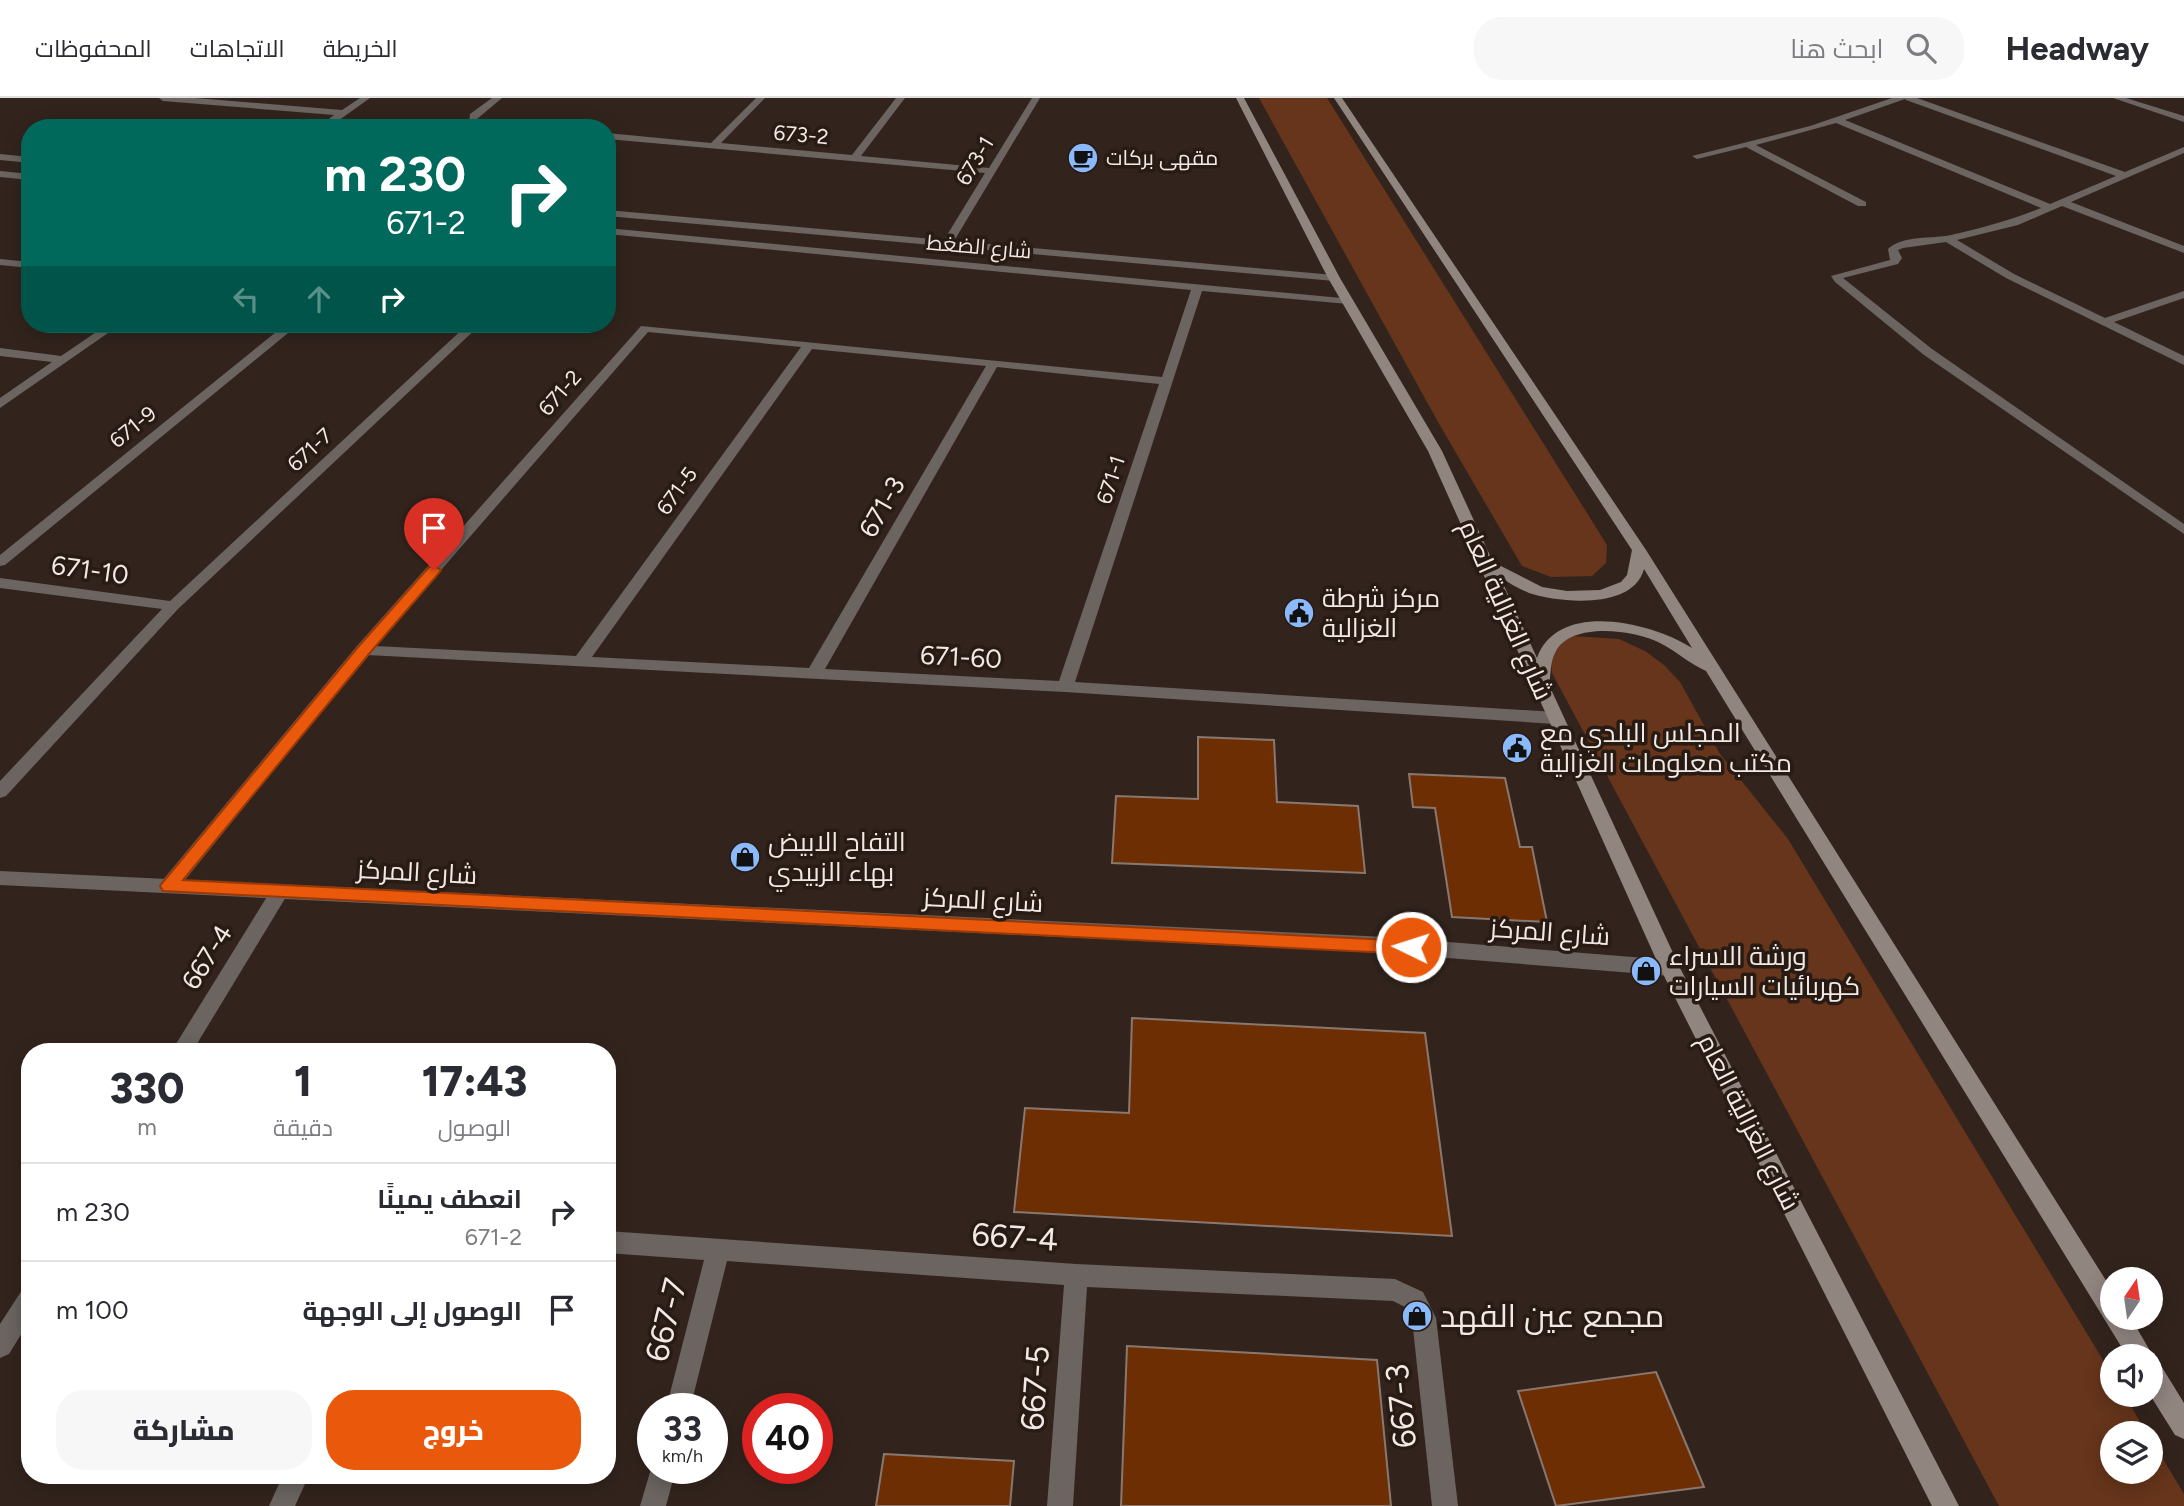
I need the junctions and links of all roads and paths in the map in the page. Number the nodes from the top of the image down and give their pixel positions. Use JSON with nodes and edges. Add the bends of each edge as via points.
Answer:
{"nodes":[{"id":1,"x":163,"y":98,"type":"edge"},
{"id":2,"x":366,"y":98,"type":"edge"},
{"id":3,"x":498,"y":98,"type":"edge"},
{"id":4,"x":761,"y":98,"type":"edge"},
{"id":5,"x":901,"y":98,"type":"edge"},
{"id":6,"x":1036,"y":98,"type":"edge"},
{"id":7,"x":1240,"y":98,"type":"edge"},
{"id":8,"x":1338,"y":98,"type":"edge"},
{"id":9,"x":1901,"y":98,"type":"edge"},
{"id":10,"x":1909,"y":98,"type":"edge"},
{"id":11,"x":2117,"y":98,"type":"edge"},
{"id":12,"x":224,"y":100,"type":"edge"},
{"id":13,"x":343,"y":113,"type":"junction"},
{"id":14,"x":334,"y":119,"type":"edge"},
{"id":15,"x":472,"y":119,"type":"edge"},
{"id":16,"x":2184,"y":119,"type":"edge"},
{"id":17,"x":1836,"y":120,"type":"junction"},
{"id":18,"x":616,"y":137,"type":"edge"},
{"id":19,"x":1748,"y":144,"type":"junction"},
{"id":20,"x":713,"y":146,"type":"junction"},
{"id":21,"x":2184,"y":150,"type":"edge"},
{"id":22,"x":1697,"y":156,"type":"dead end"},
{"id":23,"x":0,"y":157,"type":"edge"},
{"id":24,"x":21,"y":159,"type":"edge"},
{"id":25,"x":854,"y":159,"type":"junction"},
{"id":26,"x":992,"y":171,"type":"junction"},
{"id":27,"x":0,"y":174,"type":"edge"},
{"id":28,"x":2124,"y":175,"type":"junction"},
{"id":29,"x":21,"y":176,"type":"edge"},
{"id":30,"x":2064,"y":203,"type":"junction"},
{"id":31,"x":1862,"y":204,"type":"dead end"},
{"id":32,"x":2051,"y":208,"type":"junction"},
{"id":33,"x":616,"y":214,"type":"edge"},
{"id":34,"x":798,"y":231,"type":"junction"},
{"id":35,"x":616,"y":232,"type":"edge"},
{"id":36,"x":1948,"y":239,"type":"junction"},
{"id":37,"x":947,"y":244,"type":"junction"},
{"id":38,"x":784,"y":248,"type":"junction"},
{"id":39,"x":2184,"y":250,"type":"edge"},
{"id":40,"x":0,"y":262,"type":"edge"},
{"id":41,"x":21,"y":264,"type":"edge"},
{"id":42,"x":1334,"y":278,"type":"junction"},
{"id":43,"x":1198,"y":286,"type":"junction"},
{"id":44,"x":2184,"y":294,"type":"edge"},
{"id":45,"x":1348,"y":301,"type":"junction"},
{"id":46,"x":2104,"y":322,"type":"junction"},
{"id":47,"x":102,"y":333,"type":"edge"},
{"id":48,"x":282,"y":333,"type":"edge"},
{"id":49,"x":465,"y":333,"type":"edge"},
{"id":50,"x":809,"y":345,"type":"junction"},
{"id":51,"x":0,"y":352,"type":"edge"},
{"id":52,"x":63,"y":360,"type":"junction"},
{"id":53,"x":2184,"y":361,"type":"edge"},
{"id":54,"x":993,"y":364,"type":"junction"},
{"id":55,"x":1166,"y":381,"type":"junction"},
{"id":56,"x":0,"y":404,"type":"edge"},
{"id":57,"x":2184,"y":530,"type":"edge"},
{"id":58,"x":1639,"y":550,"type":"junction"},
{"id":59,"x":0,"y":562,"type":"edge"},
{"id":60,"x":1485,"y":564,"type":"junction"},
{"id":61,"x":0,"y":583,"type":"edge"},
{"id":62,"x":173,"y":606,"type":"junction"},
{"id":63,"x":363,"y":650,"type":"junction"},
{"id":64,"x":580,"y":662,"type":"junction"},
{"id":65,"x":814,"y":674,"type":"junction"},
{"id":66,"x":1717,"y":674,"type":"junction"},
{"id":67,"x":1065,"y":687,"type":"junction"},
{"id":68,"x":1541,"y":688,"type":"junction"},
{"id":69,"x":1555,"y":718,"type":"junction"},
{"id":70,"x":0,"y":792,"type":"edge"},
{"id":71,"x":0,"y":878,"type":"edge"},
{"id":72,"x":169,"y":886,"type":"junction"},
{"id":73,"x":280,"y":892,"type":"junction"},
{"id":74,"x":1670,"y":968,"type":"junction"},
{"id":75,"x":187,"y":1043,"type":"edge"},
{"id":76,"x":616,"y":1242,"type":"edge"},
{"id":77,"x":719,"y":1248,"type":"junction"},
{"id":78,"x":1076,"y":1275,"type":"junction"},
{"id":79,"x":2100,"y":1292,"type":"edge"},
{"id":80,"x":1415,"y":1300,"type":"joint"},
{"id":81,"x":21,"y":1312,"type":"edge"},
{"id":82,"x":0,"y":1346,"type":"edge"},
{"id":83,"x":2163,"y":1392,"type":"edge"},
{"id":84,"x":682,"y":1393,"type":"edge"},
{"id":85,"x":2184,"y":1426,"type":"edge"},
{"id":86,"x":292,"y":1484,"type":"edge"},
{"id":87,"x":659,"y":1484,"type":"edge"},
{"id":88,"x":282,"y":1506,"type":"edge"},
{"id":89,"x":653,"y":1506,"type":"edge"},
{"id":90,"x":1060,"y":1506,"type":"edge"},
{"id":91,"x":1445,"y":1506,"type":"edge"},
{"id":92,"x":1945,"y":1506,"type":"edge"}],
"edges":[{"from":1,"to":12,"type":"street"},
{"from":2,"to":13,"type":"street"},
{"from":3,"to":15,"type":"street"},
{"from":4,"to":20,"type":"street"},
{"from":5,"to":25,"type":"street"},
{"from":6,"to":26,"type":"street","name":"673-1"},
{"from":7,"to":42,"type":"main road","name":"شارع الغزالية العام"},
{"from":8,"to":58,"type":"main road"},
{"from":9,"to":17,"type":"street"},
{"from":10,"to":28,"type":"street"},
{"from":11,"to":16,"type":"street"},
{"from":12,"to":13,"type":"street"},
{"from":13,"to":14,"type":"street"},
{"from":17,"to":19,"type":"street"},
{"from":17,"to":32,"type":"street"},
{"from":18,"to":20,"type":"street","name":"673-2"},
{"from":19,"to":22,"type":"street"},
{"from":19,"to":31,"type":"street"},
{"from":20,"to":25,"type":"street","name":"673-2"},
{"from":21,"to":28,"type":"street"},
{"from":23,"to":24,"type":"street"},
{"from":25,"to":26,"type":"street","name":"673-2"},
{"from":26,"to":37,"type":"street","name":"673-1"},
{"from":27,"to":29,"type":"street"},
{"from":28,"to":30,"type":"street"},
{"from":30,"to":32,"type":"street"},
{"from":30,"to":39,"type":"street"},
{"from":32,"to":36,"type":"street","via":[[2014,223]]},
{"from":33,"to":34,"type":"street","name":"شارع الضغط"},
{"from":34,"to":37,"type":"street","name":"شارع الضغط"},
{"from":34,"to":38,"type":"street"},
{"from":35,"to":38,"type":"street","name":"شارع الضغط"},
{"from":36,"to":46,"type":"street","via":[[2010,276]]},
{"from":36,"to":57,"type":"street","via":[[1900,245],[1893,248],[1894,262],[1844,273],[1839,280],[1928,352]]},
{"from":37,"to":42,"type":"street","name":"شارع الضغط"},
{"from":38,"to":43,"type":"street","name":"شارع الضغط"},
{"from":40,"to":41,"type":"street"},
{"from":42,"to":45,"type":"main road","name":"شارع الغزالية العام"},
{"from":43,"to":45,"type":"street","name":"شارع الضغط"},
{"from":43,"to":55,"type":"street","name":"671-1"},
{"from":44,"to":46,"type":"street"},
{"from":45,"to":60,"type":"main road","name":"شارع الغزالية العام","via":[[1434,451]]},
{"from":46,"to":53,"type":"street"},
{"from":47,"to":52,"type":"street"},
{"from":48,"to":59,"type":"street","name":"671-9"},
{"from":49,"to":62,"type":"street","name":"671-7"},
{"from":50,"to":54,"type":"street","name":"671-2"},
{"from":50,"to":63,"type":"street","name":"671-2","via":[[645,328]]},
{"from":50,"to":64,"type":"street","name":"671-5"},
{"from":51,"to":52,"type":"street"},
{"from":52,"to":56,"type":"street"},
{"from":54,"to":55,"type":"street","name":"671-2"},
{"from":54,"to":65,"type":"street","name":"671-3"},
{"from":55,"to":67,"type":"street","name":"671-1"},
{"from":58,"to":60,"type":"main road","via":[[1634,576],[1625,586],[1597,595],[1552,594],[1529,588]]},
{"from":58,"to":66,"type":"main road"},
{"from":60,"to":68,"type":"main road","name":"شارع الغزالية العام"},
{"from":61,"to":62,"type":"street","name":"671-10"},
{"from":62,"to":70,"type":"street","name":"671-7"},
{"from":63,"to":64,"type":"street","name":"671-60"},
{"from":63,"to":72,"type":"street","name":"671-2"},
{"from":64,"to":65,"type":"street","name":"671-60"},
{"from":65,"to":67,"type":"street","name":"671-60"},
{"from":66,"to":68,"type":"main road","via":[[1656,635],[1606,626],[1576,630],[1557,639],[1548,649]]},
{"from":66,"to":79,"type":"main road"},
{"from":67,"to":69,"type":"street","name":"671-60"},
{"from":68,"to":69,"type":"main road","name":"شارع الغزالية العام"},
{"from":69,"to":74,"type":"main road","name":"شارع الغزالية العام"},
{"from":71,"to":72,"type":"street","name":"شارع المركز"},
{"from":72,"to":73,"type":"street","name":"شارع المركز"},
{"from":73,"to":74,"type":"street","name":"شارع المركز","via":[[1385,945]]},
{"from":73,"to":75,"type":"street","name":"667-4"},
{"from":74,"to":92,"type":"main road","name":"شارع الغزالية العام"},
{"from":76,"to":77,"type":"street","name":"667-4"},
{"from":77,"to":78,"type":"street","name":"667-4"},
{"from":77,"to":84,"type":"street","name":"667-7"},
{"from":78,"to":80,"type":"street","name":"667-4","via":[[1395,1290]]},
{"from":78,"to":90,"type":"street","name":"667-5"},
{"from":80,"to":91,"type":"street","name":"667-3","via":[[1424,1318]]},
{"from":81,"to":82,"type":"street"},
{"from":83,"to":85,"type":"main road"},
{"from":86,"to":88,"type":"street"},
{"from":87,"to":89,"type":"street"}]}
